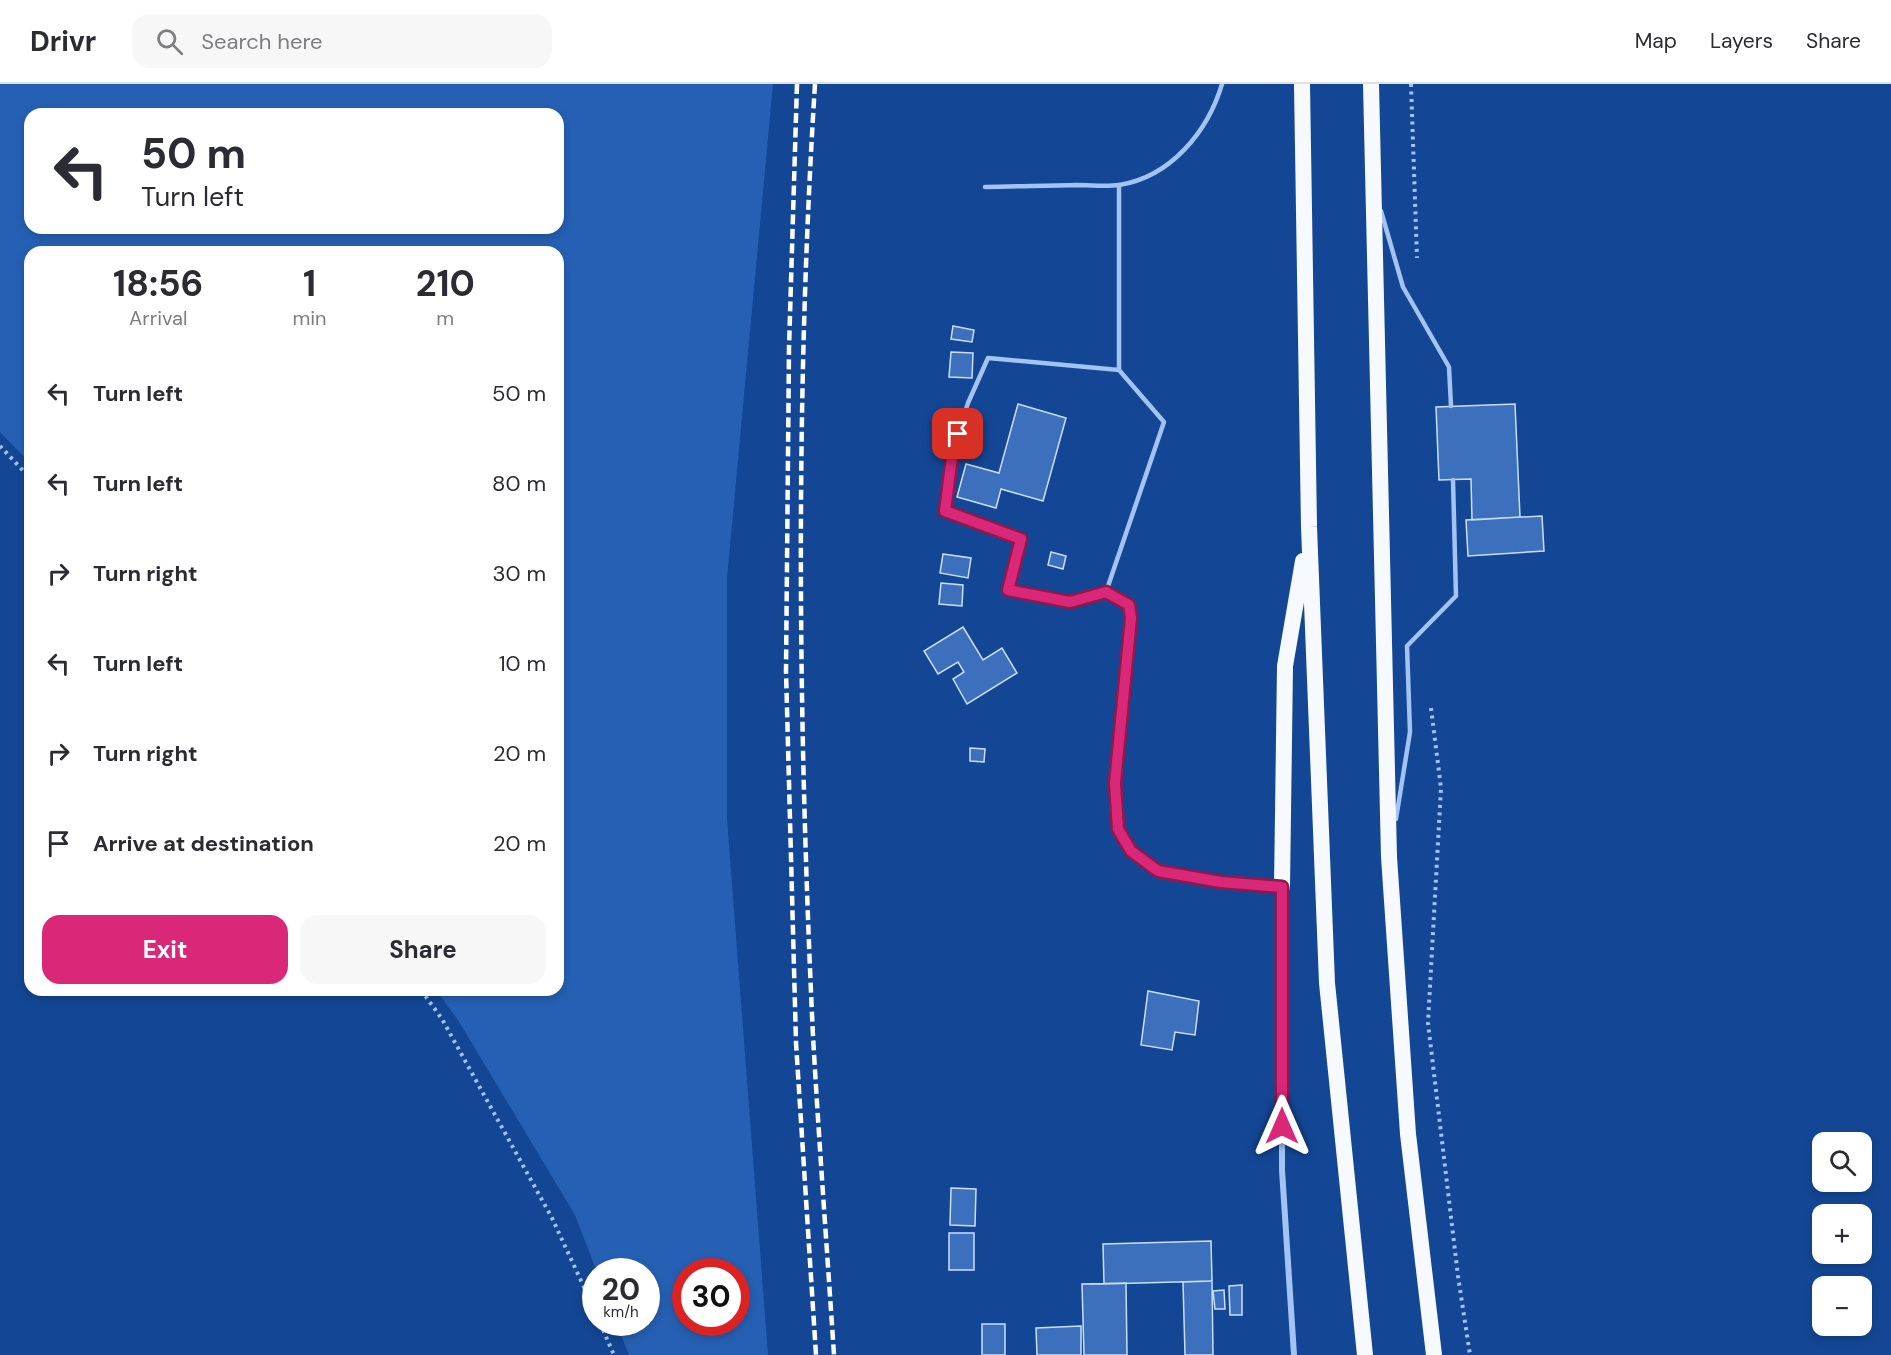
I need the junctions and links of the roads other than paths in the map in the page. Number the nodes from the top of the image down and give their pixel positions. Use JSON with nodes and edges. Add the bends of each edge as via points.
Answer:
{"nodes":[{"id":1,"x":1222,"y":84,"type":"edge"},
{"id":2,"x":1302,"y":84,"type":"edge"},
{"id":3,"x":1371,"y":84,"type":"edge"},
{"id":4,"x":1371,"y":180,"type":"junction"},
{"id":5,"x":1119,"y":185,"type":"junction"},
{"id":6,"x":985,"y":187,"type":"dead end"},
{"id":7,"x":1119,"y":370,"type":"junction"},
{"id":8,"x":1451,"y":406,"type":"dead end"},
{"id":9,"x":1452,"y":480,"type":"dead end"},
{"id":10,"x":1309,"y":528,"type":"junction"},
{"id":11,"x":1106,"y":592,"type":"junction"},
{"id":12,"x":1389,"y":857,"type":"junction"},
{"id":13,"x":1282,"y":887,"type":"junction"},
{"id":14,"x":1294,"y":1355,"type":"edge"},
{"id":15,"x":1365,"y":1355,"type":"edge"},
{"id":16,"x":1434,"y":1355,"type":"edge"}],
"edges":[{"from":1,"to":5,"type":"lane","via":[[1211,116],[1174,159],[1148,176]]},
{"from":2,"to":10,"type":"highway"},
{"from":3,"to":4,"type":"highway"},
{"from":4,"to":8,"type":"lane","via":[[1403,287],[1449,367]]},
{"from":4,"to":12,"type":"highway"},
{"from":5,"to":6,"type":"lane"},
{"from":5,"to":7,"type":"lane"},
{"from":7,"to":11,"type":"lane","via":[[1164,422]]},
{"from":7,"to":11,"type":"lane","via":[[988,358],[953,449],[945,511],[1021,539],[1008,590],[1070,602]]},
{"from":9,"to":12,"type":"lane","via":[[1456,596],[1407,646],[1410,732]]},
{"from":10,"to":13,"type":"highway","via":[[1285,666]]},
{"from":10,"to":15,"type":"highway","via":[[1327,983]]},
{"from":11,"to":13,"type":"lane","via":[[1129,605],[1131,618],[1115,783],[1118,829],[1131,851],[1158,871]]},
{"from":12,"to":16,"type":"highway","via":[[1408,1134]]},
{"from":13,"to":14,"type":"street","via":[[1282,1170]]}]}
